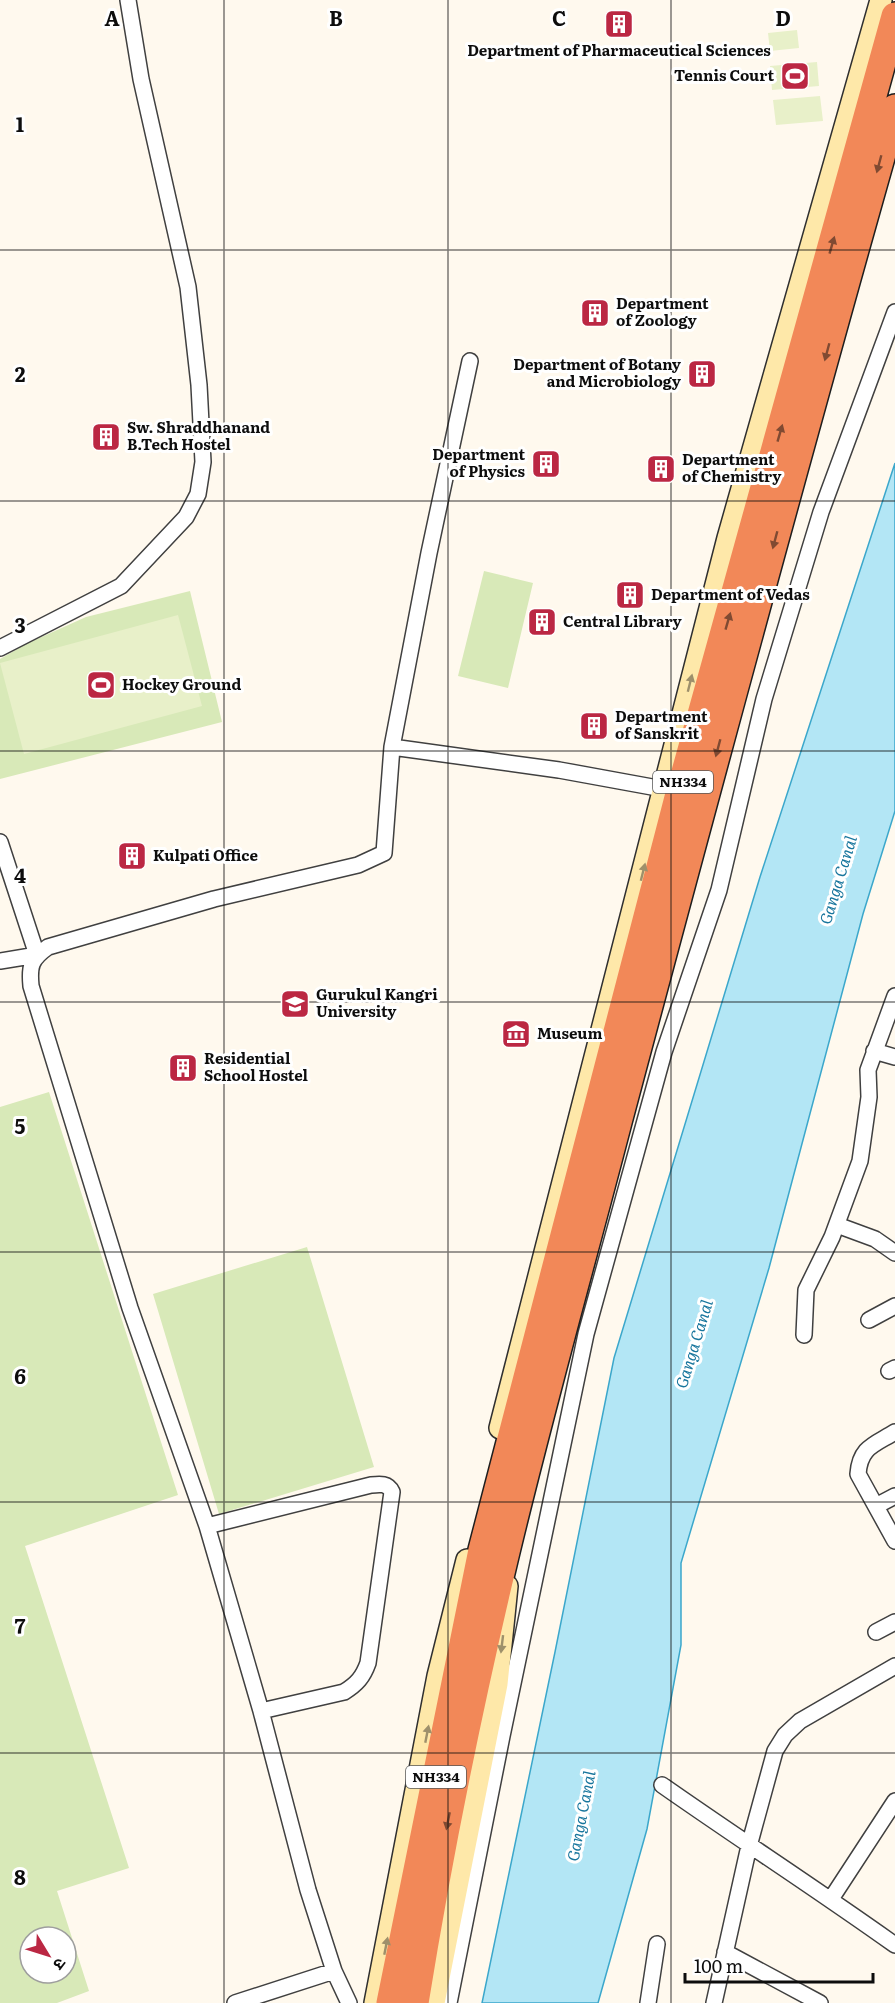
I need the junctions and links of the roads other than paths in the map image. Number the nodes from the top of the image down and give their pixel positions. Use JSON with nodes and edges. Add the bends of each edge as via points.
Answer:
{"nodes":[{"id":1,"x":128,"y":0,"type":"edge"},
{"id":2,"x":881,"y":0,"type":"edge"},
{"id":3,"x":895,"y":16,"type":"edge"},
{"id":4,"x":895,"y":108,"type":"edge"},
{"id":5,"x":895,"y":312,"type":"edge"},
{"id":6,"x":470,"y":361,"type":"dead end"},
{"id":7,"x":0,"y":648,"type":"edge"},
{"id":8,"x":392,"y":747,"type":"junction"},
{"id":9,"x":663,"y":789,"type":"junction"},
{"id":10,"x":0,"y":842,"type":"edge"},
{"id":11,"x":37,"y":955,"type":"junction"},
{"id":12,"x":0,"y":961,"type":"edge"},
{"id":13,"x":895,"y":996,"type":"edge"},
{"id":14,"x":874,"y":1051,"type":"junction"},
{"id":15,"x":895,"y":1057,"type":"edge"},
{"id":16,"x":837,"y":1225,"type":"junction"},
{"id":17,"x":895,"y":1254,"type":"edge"},
{"id":18,"x":895,"y":1306,"type":"edge"},
{"id":19,"x":869,"y":1320,"type":"dead end"},
{"id":20,"x":804,"y":1335,"type":"dead end"},
{"id":21,"x":895,"y":1432,"type":"edge"},
{"id":22,"x":895,"y":1496,"type":"edge"},
{"id":23,"x":876,"y":1506,"type":"junction"},
{"id":24,"x":207,"y":1526,"type":"junction"},
{"id":25,"x":895,"y":1541,"type":"edge"},
{"id":26,"x":508,"y":1544,"type":"junction"},
{"id":27,"x":895,"y":1622,"type":"edge"},
{"id":28,"x":876,"y":1632,"type":"dead end"},
{"id":29,"x":895,"y":1666,"type":"edge"},
{"id":30,"x":261,"y":1711,"type":"junction"},
{"id":31,"x":662,"y":1785,"type":"dead end"},
{"id":32,"x":895,"y":1800,"type":"edge"},
{"id":33,"x":749,"y":1846,"type":"junction"},
{"id":34,"x":831,"y":1899,"type":"junction"},
{"id":35,"x":657,"y":1944,"type":"dead end"},
{"id":36,"x":895,"y":1945,"type":"edge"},
{"id":37,"x":725,"y":1952,"type":"junction"},
{"id":38,"x":334,"y":1971,"type":"junction"},
{"id":39,"x":235,"y":2003,"type":"edge"},
{"id":40,"x":349,"y":2003,"type":"edge"},
{"id":41,"x":375,"y":2003,"type":"edge"},
{"id":42,"x":390,"y":2003,"type":"edge"},
{"id":43,"x":415,"y":2003,"type":"edge"},
{"id":44,"x":434,"y":2003,"type":"edge"},
{"id":45,"x":449,"y":2003,"type":"edge"},
{"id":46,"x":648,"y":2003,"type":"edge"},
{"id":47,"x":714,"y":2003,"type":"edge"},
{"id":48,"x":820,"y":2003,"type":"edge"}],
"edges":[{"from":1,"to":7,"type":"street","via":[[141,78],[188,287],[200,394],[202,462],[198,494],[186,517],[121,586]]},
{"from":9,"to":2,"type":"street","one_way":true,"via":[[728,538]]},
{"from":42,"to":3,"type":"highway","number":"NH334","one_way":true,"via":[[482,1550],[680,790]]},
{"from":4,"to":26,"type":"highway","number":"NH334","one_way":true,"via":[[703,801]]},
{"from":5,"to":45,"type":"street","via":[[821,512],[764,699],[719,890],[664,1052],[586,1334]]},
{"from":6,"to":8,"type":"street"},
{"from":8,"to":9,"type":"street"},
{"from":8,"to":11,"type":"street","via":[[384,853],[358,865],[214,899],[48,947]]},
{"from":41,"to":9,"type":"street","one_way":true,"via":[[438,1676]]},
{"from":10,"to":11,"type":"street"},
{"from":11,"to":12,"type":"street"},
{"from":11,"to":24,"type":"street","via":[[29,970],[31,986],[130,1308]]},
{"from":13,"to":14,"type":"street"},
{"from":14,"to":15,"type":"street"},
{"from":14,"to":16,"type":"street","via":[[868,1070],[869,1097],[860,1161]]},
{"from":16,"to":17,"type":"street","via":[[875,1239]]},
{"from":16,"to":20,"type":"street","via":[[806,1290]]},
{"from":18,"to":19,"type":"street"},
{"from":21,"to":23,"type":"street","via":[[862,1453],[858,1463],[858,1474]]},
{"from":22,"to":23,"type":"street"},
{"from":23,"to":25,"type":"street"},
{"from":24,"to":30,"type":"street"},
{"from":24,"to":30,"type":"street","via":[[371,1485],[386,1485],[392,1492],[363,1677],[344,1692]]},
{"from":26,"to":43,"type":"highway","number":"NH334","one_way":true,"via":[[474,1692]]},
{"from":26,"to":44,"type":"street","one_way":true,"via":[[507,1599],[497,1684]]},
{"from":27,"to":28,"type":"street"},
{"from":29,"to":33,"type":"street","via":[[800,1721],[785,1735],[775,1750]]},
{"from":30,"to":38,"type":"street","via":[[308,1890]]},
{"from":31,"to":33,"type":"street"},
{"from":32,"to":34,"type":"street"},
{"from":33,"to":34,"type":"street"},
{"from":33,"to":37,"type":"street"},
{"from":34,"to":36,"type":"street"},
{"from":35,"to":46,"type":"street"},
{"from":37,"to":47,"type":"street"},
{"from":37,"to":48,"type":"street"},
{"from":38,"to":39,"type":"street"},
{"from":38,"to":40,"type":"street"}]}
